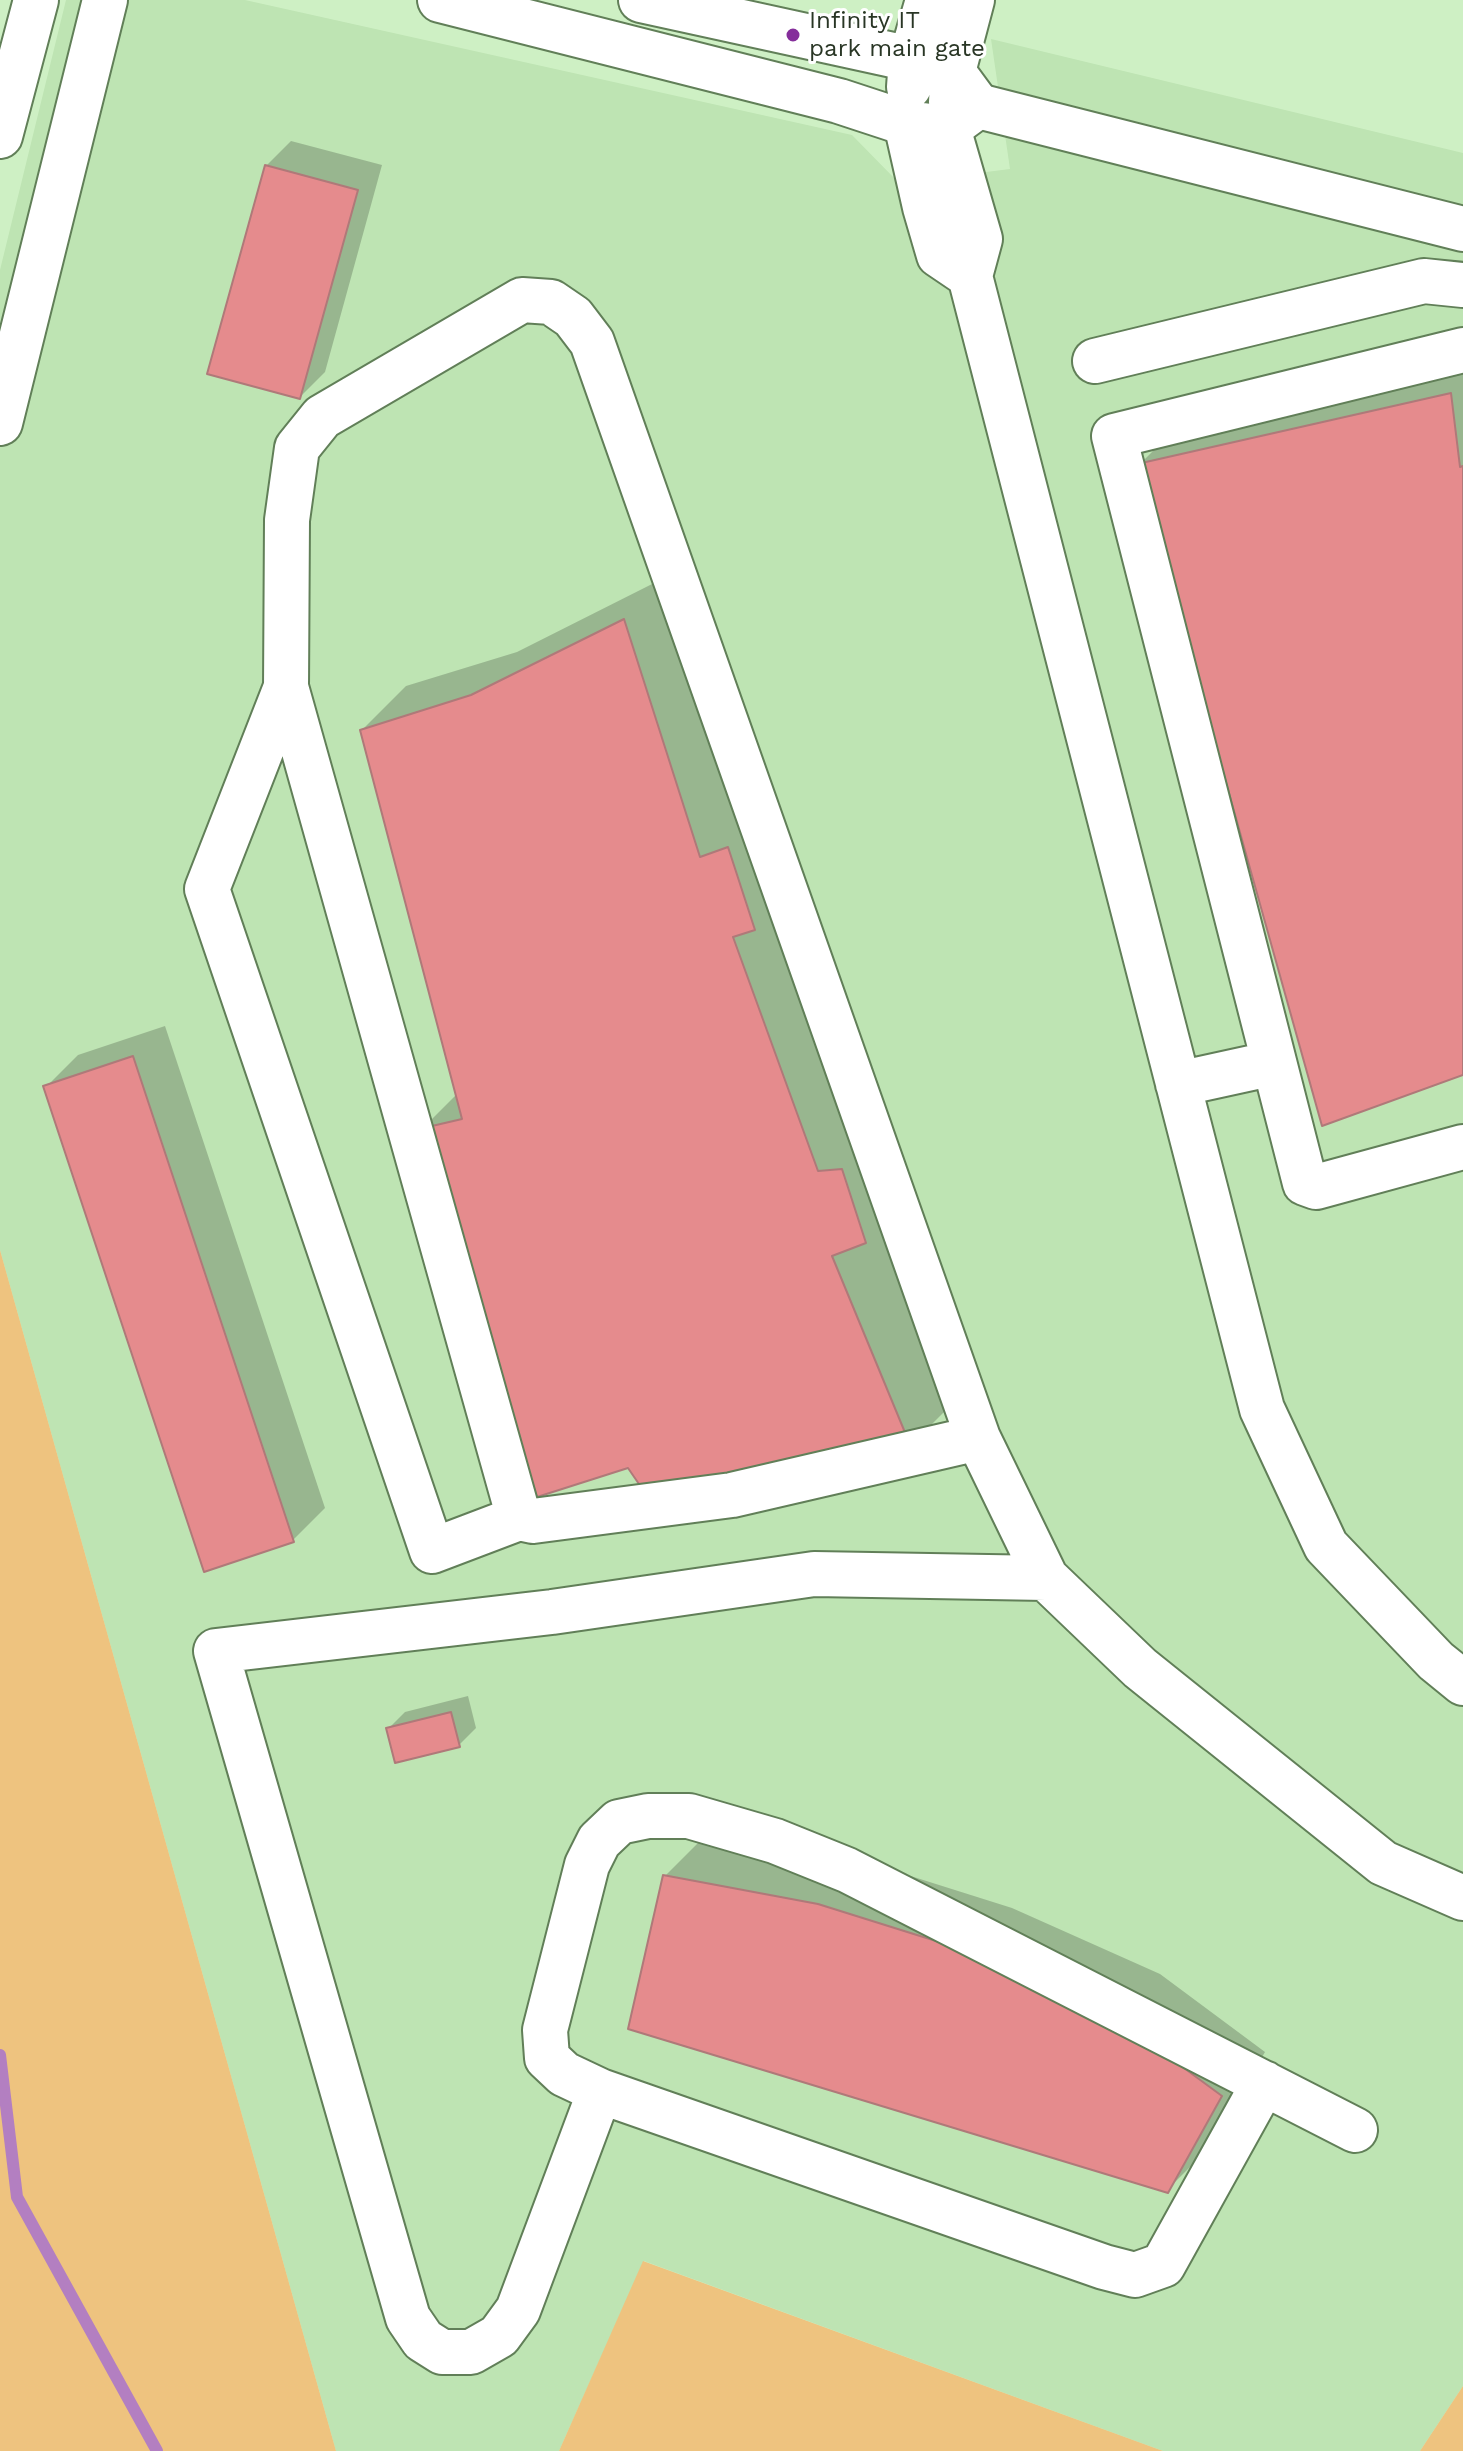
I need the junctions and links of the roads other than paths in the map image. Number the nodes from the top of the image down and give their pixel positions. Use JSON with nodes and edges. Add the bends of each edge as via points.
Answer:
{"nodes":[{"id":1,"x":36,"y":0,"type":"edge"},
{"id":2,"x":105,"y":0,"type":"edge"},
{"id":3,"x":440,"y":0,"type":"edge"},
{"id":4,"x":641,"y":0,"type":"edge"},
{"id":5,"x":928,"y":0,"type":"edge"},
{"id":6,"x":972,"y":0,"type":"edge"},
{"id":7,"x":911,"y":59,"type":"junction"},
{"id":8,"x":946,"y":107,"type":"junction"},
{"id":9,"x":0,"y":136,"type":"edge"},
{"id":10,"x":1463,"y":229,"type":"edge"},
{"id":11,"x":1463,"y":285,"type":"edge"},
{"id":12,"x":1463,"y":350,"type":"edge"},
{"id":13,"x":1095,"y":361,"type":"dead end"},
{"id":14,"x":0,"y":423,"type":"edge"},
{"id":15,"x":286,"y":687,"type":"junction"},
{"id":16,"x":1274,"y":1063,"type":"junction"},
{"id":17,"x":1178,"y":1084,"type":"junction"},
{"id":18,"x":1463,"y":1147,"type":"edge"},
{"id":19,"x":978,"y":1438,"type":"junction"},
{"id":20,"x":519,"y":1518,"type":"junction"},
{"id":21,"x":1046,"y":1578,"type":"junction"},
{"id":22,"x":1463,"y":1683,"type":"edge"},
{"id":23,"x":1463,"y":1898,"type":"edge"},
{"id":24,"x":1264,"y":2083,"type":"junction"},
{"id":25,"x":600,"y":2091,"type":"junction"},
{"id":26,"x":1355,"y":2130,"type":"dead end"}],
"edges":[{"from":1,"to":9,"type":"main road"},
{"from":2,"to":14,"type":"main road"},
{"from":3,"to":8,"type":"main road","via":[[839,101]]},
{"from":4,"to":7,"type":"main road"},
{"from":5,"to":7,"type":"main road"},
{"from":6,"to":8,"type":"main road"},
{"from":7,"to":8,"type":"main road"},
{"from":7,"to":8,"type":"main road"},
{"from":8,"to":10,"type":"main road"},
{"from":8,"to":17,"type":"main road","via":[[980,239],[970,276]]},
{"from":11,"to":13,"type":"main road","via":[[1424,281]]},
{"from":12,"to":16,"type":"main road","via":[[1114,436]]},
{"from":15,"to":19,"type":"main road","via":[[287,520],[297,448],[322,417],[522,300],[551,302],[573,317],[592,342]]},
{"from":15,"to":20,"type":"main road"},
{"from":15,"to":20,"type":"main road","via":[[207,889],[432,1551]]},
{"from":16,"to":17,"type":"main road"},
{"from":16,"to":18,"type":"main road","via":[[1305,1183],[1312,1187]]},
{"from":17,"to":22,"type":"main road","via":[[1262,1409],[1326,1546]]},
{"from":19,"to":20,"type":"main road","via":[[732,1495],[533,1521]]},
{"from":19,"to":21,"type":"main road"},
{"from":21,"to":23,"type":"main road","via":[[1140,1668],[1383,1863]]},
{"from":21,"to":25,"type":"main road","via":[[814,1574],[552,1612],[216,1651],[408,2318],[423,2340],[442,2352],[471,2352],[499,2336],[518,2310]]},
{"from":24,"to":25,"type":"main road","via":[[1163,2265],[1135,2275]]},
{"from":24,"to":25,"type":"main road","via":[[847,1870],[775,1841],[689,1816],[648,1816],[619,1822],[599,1841],[587,1865],[545,2030],[547,2058],[564,2074]]},
{"from":24,"to":26,"type":"main road"}]}
